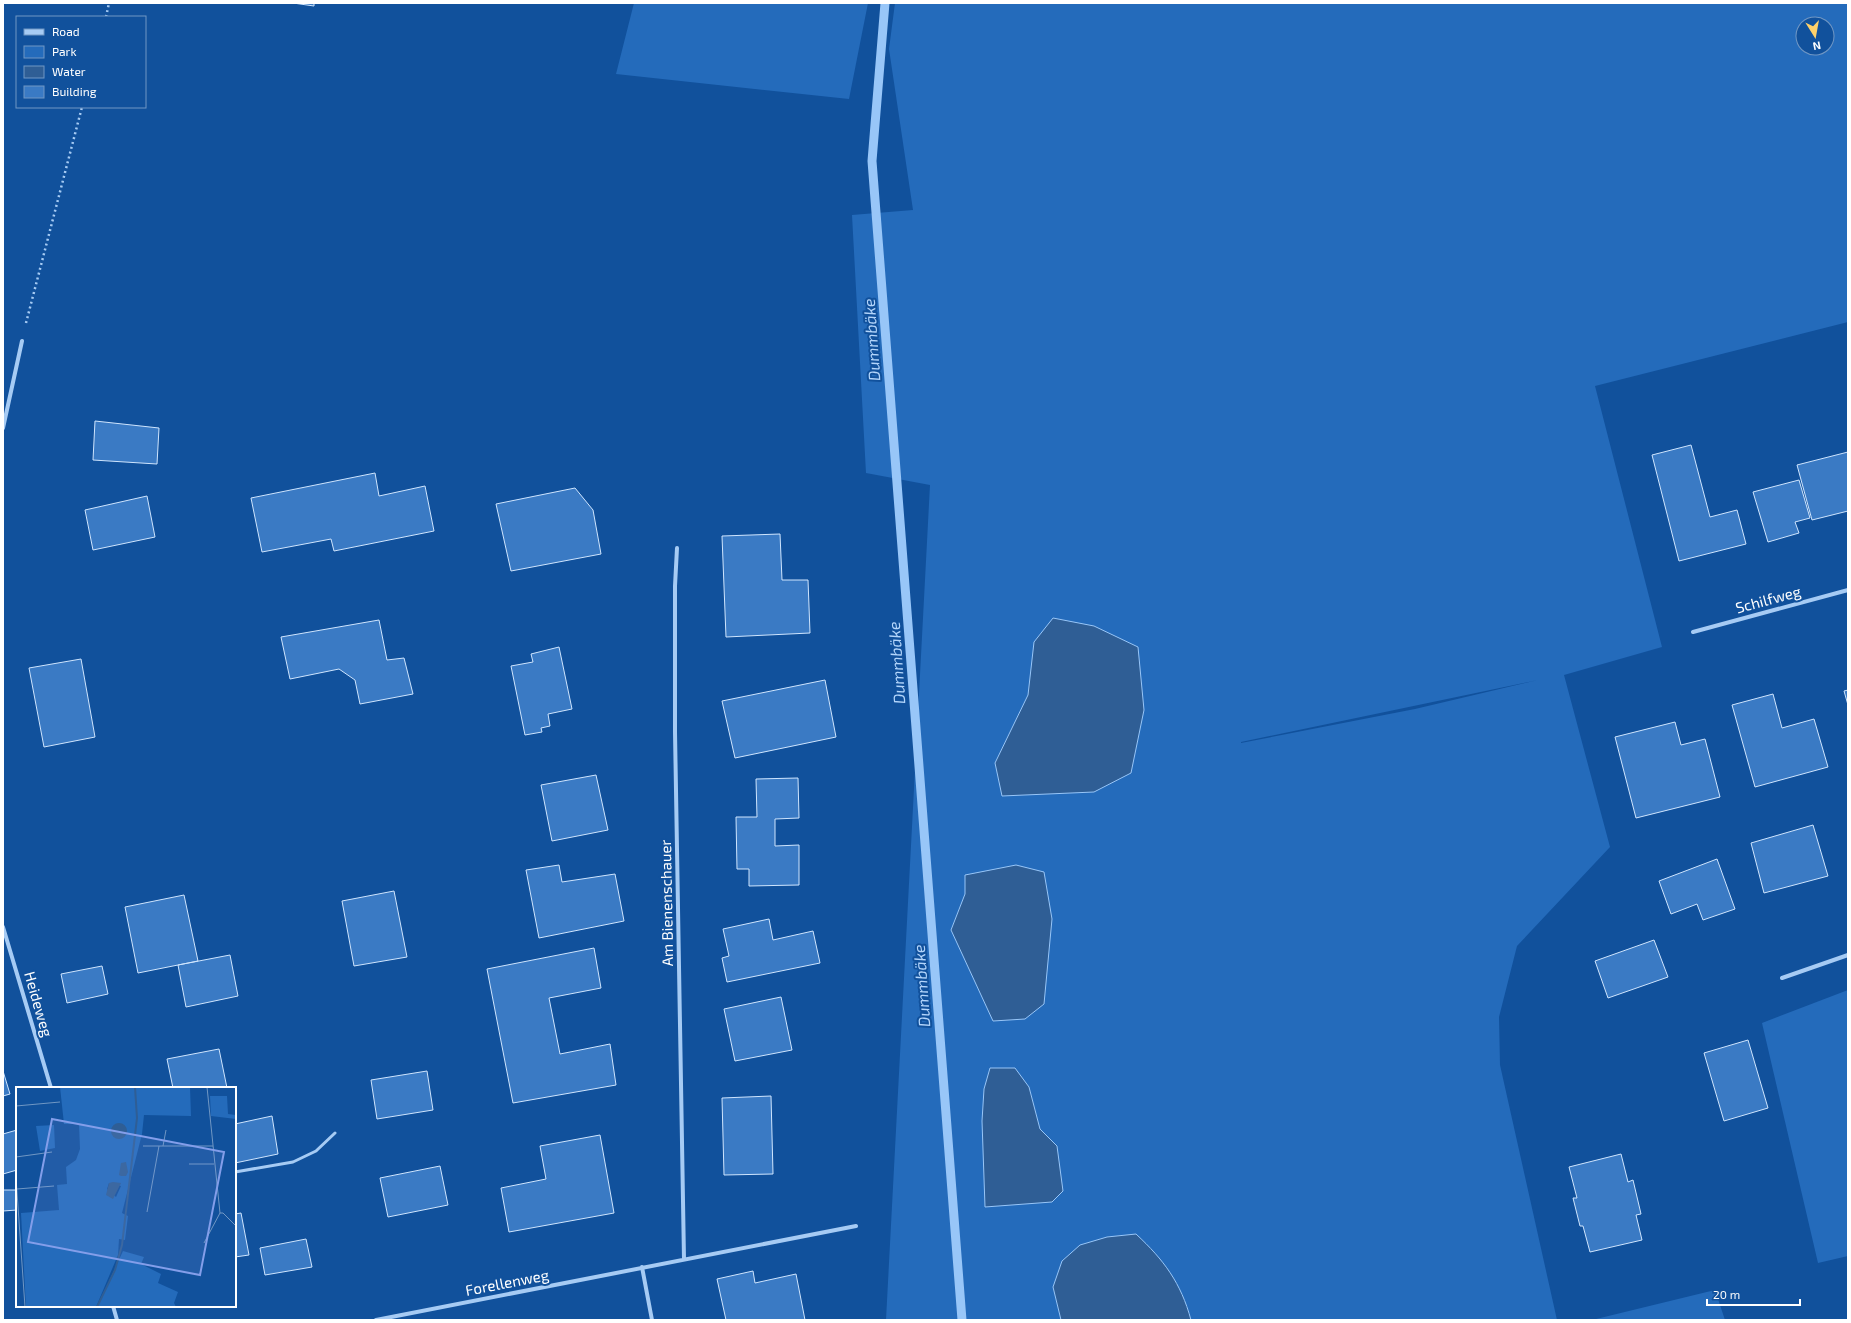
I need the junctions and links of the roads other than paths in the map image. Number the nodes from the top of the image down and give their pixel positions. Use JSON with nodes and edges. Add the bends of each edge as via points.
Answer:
{"nodes":[{"id":1,"x":22,"y":341,"type":"road end"},
{"id":2,"x":3,"y":428,"type":"edge"},
{"id":3,"x":677,"y":548,"type":"dead end"},
{"id":4,"x":1848,"y":590,"type":"edge"},
{"id":5,"x":1693,"y":632,"type":"dead end"},
{"id":6,"x":3,"y":927,"type":"edge"},
{"id":7,"x":1848,"y":955,"type":"edge"},
{"id":8,"x":1782,"y":978,"type":"dead end"},
{"id":9,"x":51,"y":1087,"type":"edge"},
{"id":10,"x":336,"y":1133,"type":"dead end"},
{"id":11,"x":236,"y":1172,"type":"edge"},
{"id":12,"x":856,"y":1226,"type":"dead end"},
{"id":13,"x":684,"y":1259,"type":"junction"},
{"id":14,"x":642,"y":1267,"type":"junction"},
{"id":15,"x":113,"y":1307,"type":"edge"},
{"id":16,"x":117,"y":1320,"type":"edge"},
{"id":17,"x":376,"y":1320,"type":"edge"},
{"id":18,"x":652,"y":1320,"type":"edge"}],
"edges":[{"from":1,"to":2,"type":"street"},
{"from":3,"to":13,"type":"street","name":"Am Bienenschauer","via":[[675,732]]},
{"from":4,"to":5,"type":"street","name":"Schilfweg"},
{"from":6,"to":9,"type":"street","name":"Heideweg"},
{"from":7,"to":8,"type":"street"},
{"from":10,"to":11,"type":"lane","via":[[316,1151],[292,1162]]},
{"from":12,"to":13,"type":"street","name":"Forellenweg"},
{"from":13,"to":14,"type":"street","name":"Forellenweg"},
{"from":14,"to":17,"type":"street","name":"Forellenweg"},
{"from":14,"to":18,"type":"street"},
{"from":15,"to":16,"type":"street"}]}
